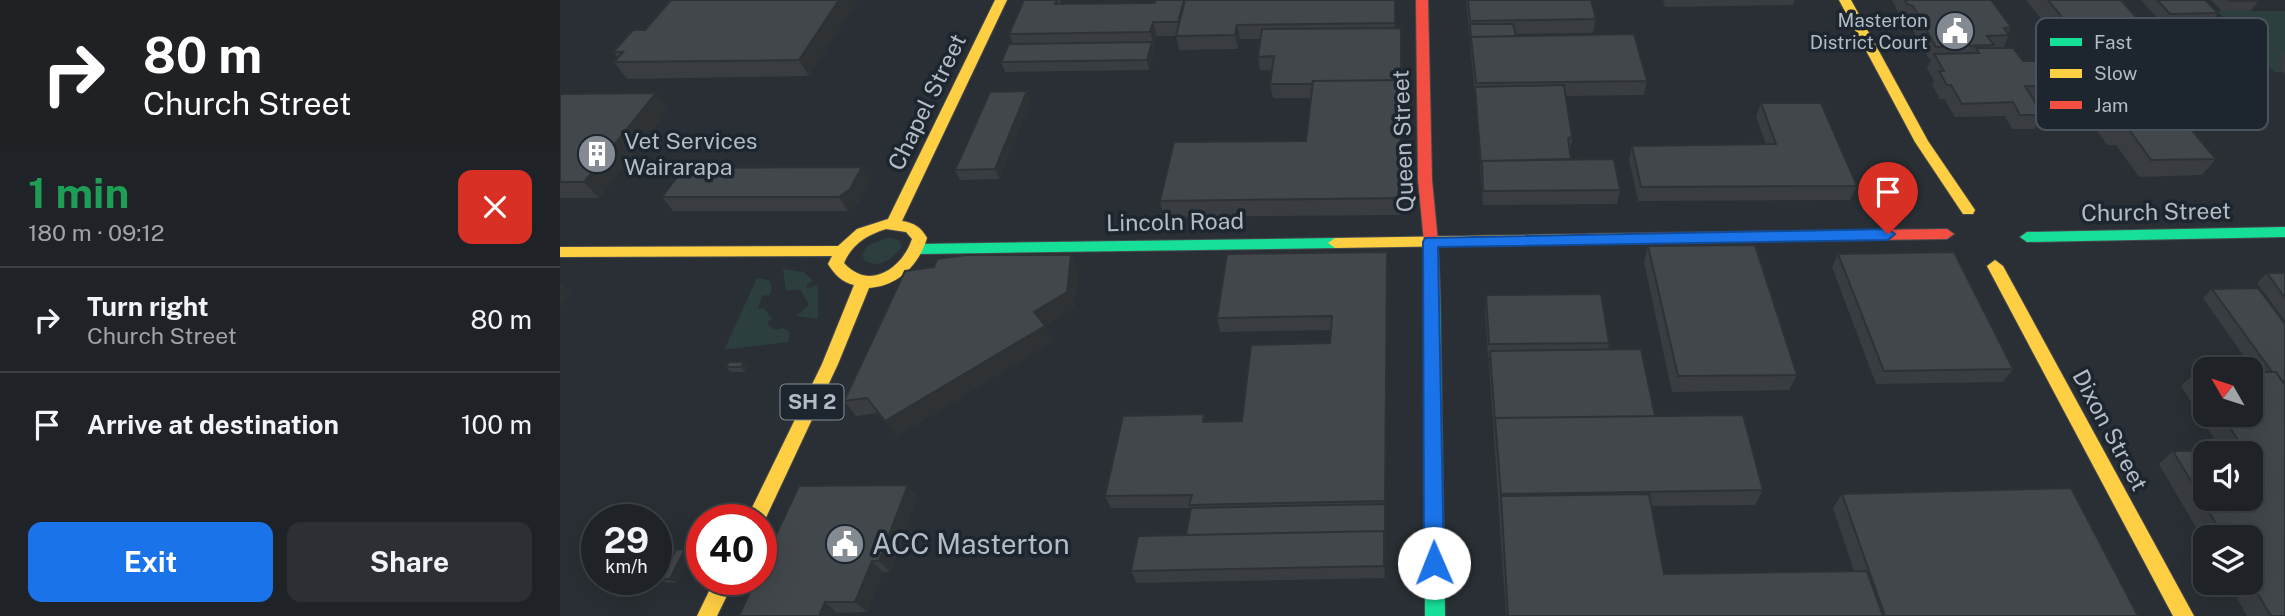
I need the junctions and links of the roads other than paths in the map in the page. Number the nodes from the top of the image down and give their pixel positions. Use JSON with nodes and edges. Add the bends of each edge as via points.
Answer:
{"nodes":[{"id":1,"x":1002,"y":0,"type":"edge"},
{"id":2,"x":1422,"y":0,"type":"edge"},
{"id":3,"x":1845,"y":0,"type":"edge"},
{"id":4,"x":893,"y":224,"type":"junction"},
{"id":5,"x":2285,"y":232,"type":"edge"},
{"id":6,"x":1947,"y":234,"type":"junction"},
{"id":7,"x":1431,"y":242,"type":"junction"},
{"id":8,"x":920,"y":249,"type":"junction"},
{"id":9,"x":1958,"y":249,"type":"dead end"},
{"id":10,"x":839,"y":251,"type":"junction"},
{"id":11,"x":560,"y":252,"type":"edge"},
{"id":12,"x":2028,"y":258,"type":"dead end"},
{"id":13,"x":1995,"y":265,"type":"dead end"},
{"id":14,"x":864,"y":281,"type":"junction"},
{"id":15,"x":763,"y":504,"type":"edge"},
{"id":16,"x":717,"y":595,"type":"edge"},
{"id":17,"x":707,"y":616,"type":"edge"},
{"id":18,"x":1435,"y":616,"type":"edge"},
{"id":19,"x":2184,"y":616,"type":"edge"}],
"edges":[{"from":1,"to":4,"type":"main road","name":"Chapel Street"},
{"from":2,"to":7,"type":"main road","name":"Queen Street","via":[[1425,180]]},
{"from":3,"to":6,"type":"main road","via":[[1922,142],[1975,211],[1955,214],[1947,223]]},
{"from":4,"to":8,"type":"main road","via":[[913,228]]},
{"from":4,"to":10,"type":"main road","via":[[863,231]]},
{"from":5,"to":12,"type":"main road","name":"Church Street","via":[[2022,231],[2031,247]]},
{"from":6,"to":7,"type":"main road"},
{"from":6,"to":9,"type":"main road"},
{"from":7,"to":8,"type":"main road","name":"Lincoln Road"},
{"from":7,"to":18,"type":"main road","name":"Queen Street"},
{"from":8,"to":14,"type":"main road","via":[[901,271]]},
{"from":10,"to":11,"type":"main road"},
{"from":10,"to":14,"type":"main road","via":[[836,264],[842,276]]},
{"from":13,"to":19,"type":"main road","name":"Dixon Street"},
{"from":14,"to":15,"type":"main road","number":"SH 2"},
{"from":16,"to":17,"type":"main road"}]}
